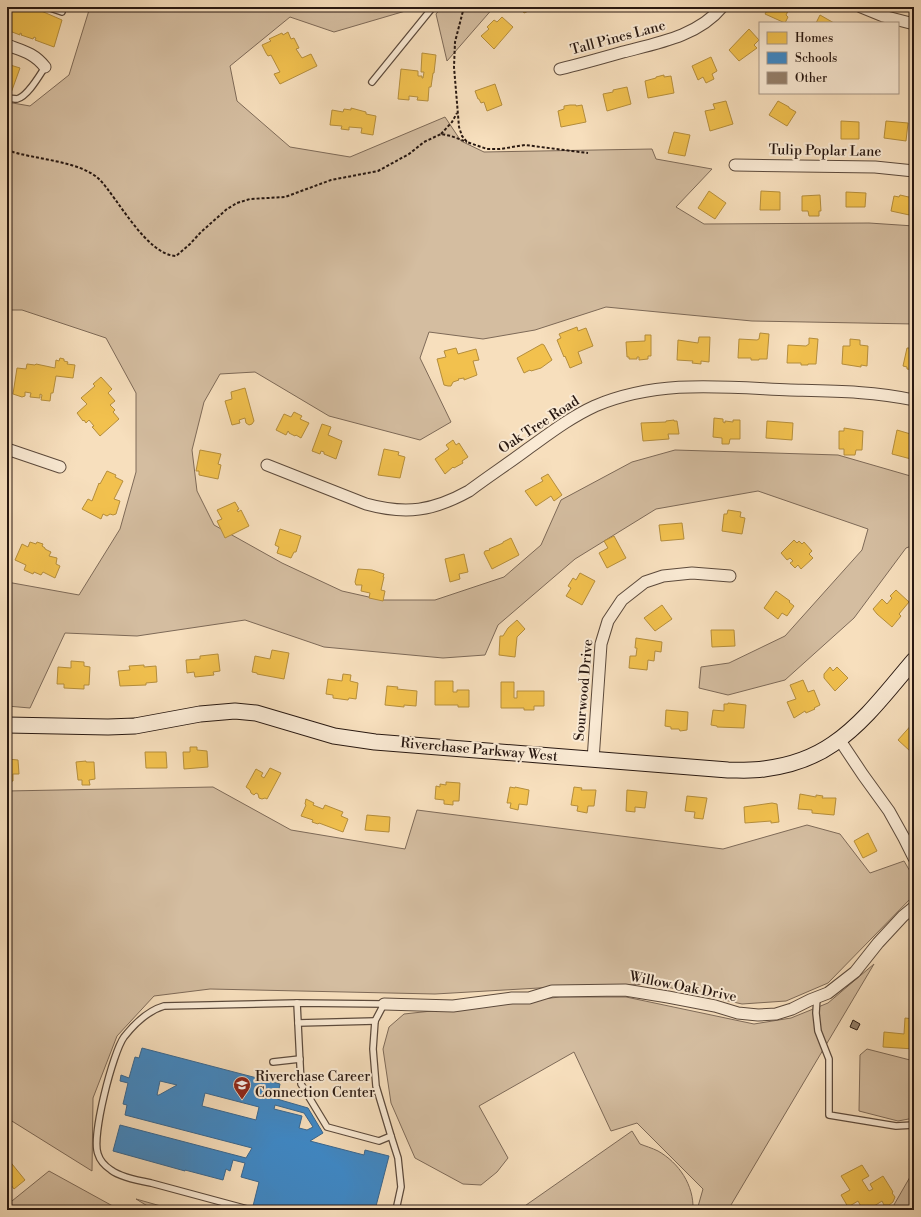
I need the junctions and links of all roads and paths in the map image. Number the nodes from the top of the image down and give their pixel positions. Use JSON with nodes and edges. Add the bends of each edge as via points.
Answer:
{"nodes":[{"id":1,"x":47,"y":7,"type":"edge"},
{"id":2,"x":433,"y":7,"type":"edge"},
{"id":3,"x":464,"y":7,"type":"edge"},
{"id":4,"x":722,"y":7,"type":"edge"},
{"id":5,"x":861,"y":7,"type":"edge"},
{"id":6,"x":62,"y":12,"type":"dead end"},
{"id":7,"x":914,"y":24,"type":"edge"},
{"id":8,"x":7,"y":45,"type":"edge"},
{"id":9,"x":45,"y":67,"type":"joint"},
{"id":10,"x":560,"y":69,"type":"dead end"},
{"id":11,"x":372,"y":82,"type":"dead end"},
{"id":12,"x":7,"y":98,"type":"edge"},
{"id":13,"x":458,"y":112,"type":"junction"},
{"id":14,"x":441,"y":134,"type":"junction"},
{"id":15,"x":467,"y":142,"type":"junction"},
{"id":16,"x":7,"y":150,"type":"edge"},
{"id":17,"x":588,"y":153,"type":"dead end"},
{"id":18,"x":735,"y":165,"type":"dead end"},
{"id":19,"x":914,"y":171,"type":"edge"},
{"id":20,"x":914,"y":400,"type":"edge"},
{"id":21,"x":7,"y":449,"type":"edge"},
{"id":22,"x":267,"y":465,"type":"dead end"},
{"id":23,"x":60,"y":467,"type":"dead end"},
{"id":24,"x":730,"y":576,"type":"dead end"},
{"id":25,"x":914,"y":660,"type":"edge"},
{"id":26,"x":7,"y":725,"type":"edge"},
{"id":27,"x":839,"y":739,"type":"junction"},
{"id":28,"x":592,"y":760,"type":"junction"},
{"id":29,"x":914,"y":858,"type":"edge"},
{"id":30,"x":914,"y":907,"type":"edge"},
{"id":31,"x":817,"y":997,"type":"junction"},
{"id":32,"x":297,"y":1003,"type":"junction"},
{"id":33,"x":384,"y":1004,"type":"junction"},
{"id":34,"x":375,"y":1021,"type":"junction"},
{"id":35,"x":298,"y":1022,"type":"junction"},
{"id":36,"x":300,"y":1059,"type":"junction"},
{"id":37,"x":273,"y":1062,"type":"dead end"},
{"id":38,"x":914,"y":1125,"type":"edge"},
{"id":39,"x":391,"y":1136,"type":"junction"},
{"id":40,"x":251,"y":1210,"type":"edge"},
{"id":41,"x":396,"y":1210,"type":"edge"}],
"edges":[{"from":1,"to":6,"type":"lane"},
{"from":2,"to":11,"type":"lane"},
{"from":3,"to":13,"type":"path","via":[[455,42],[454,67]]},
{"from":4,"to":10,"type":"street","name":"Tall Pines Lane","via":[[696,28],[676,38]]},
{"from":5,"to":7,"type":"street"},
{"from":8,"to":9,"type":"street","via":[[30,53]]},
{"from":9,"to":12,"type":"lane","via":[[24,94],[17,98]]},
{"from":13,"to":14,"type":"path"},
{"from":13,"to":15,"type":"path","via":[[459,127]]},
{"from":14,"to":15,"type":"path"},
{"from":14,"to":16,"type":"path","via":[[378,171],[331,180],[285,197],[250,199],[237,203],[227,209],[176,256],[161,251],[147,239],[126,216],[99,179],[91,173],[72,165]]},
{"from":15,"to":17,"type":"path","via":[[487,149],[525,145]]},
{"from":18,"to":19,"type":"street","name":"Tulip Poplar Lane","via":[[875,167]]},
{"from":20,"to":22,"type":"street","name":"Oak Tree Road","via":[[858,392],[695,386],[660,388],[633,394],[604,403],[574,418],[469,490],[445,503],[420,510],[394,510],[366,504]]},
{"from":21,"to":23,"type":"street"},
{"from":24,"to":28,"type":"street","name":"Sourwood Drive","via":[[692,573],[663,576],[645,582],[622,600],[608,621],[601,644]]},
{"from":25,"to":27,"type":"street","name":"Riverchase Parkway West","via":[[874,707]]},
{"from":26,"to":28,"type":"street","name":"Riverchase Parkway West","via":[[108,728],[235,711],[256,714],[334,736],[375,742]]},
{"from":27,"to":28,"type":"street","name":"Riverchase Parkway West","via":[[799,761],[752,770]]},
{"from":27,"to":29,"type":"street","via":[[889,811]]},
{"from":30,"to":31,"type":"street","name":"Willow Oak Drive","via":[[878,943],[855,972],[828,993]]},
{"from":31,"to":33,"type":"street","name":"Willow Oak Drive","via":[[792,1010],[758,1016],[668,996],[625,990],[552,991],[529,998],[454,1006]]},
{"from":31,"to":38,"type":"lane","via":[[818,1031],[828,1059],[829,1115],[896,1126]]},
{"from":32,"to":33,"type":"lane"},
{"from":32,"to":35,"type":"lane"},
{"from":32,"to":40,"type":"lane","via":[[164,1006],[145,1014],[124,1038],[118,1050],[100,1114],[97,1153],[102,1163],[113,1172]]},
{"from":33,"to":34,"type":"lane"},
{"from":34,"to":35,"type":"lane"},
{"from":34,"to":39,"type":"lane","via":[[373,1042],[376,1086]]},
{"from":35,"to":36,"type":"lane"},
{"from":36,"to":37,"type":"lane"},
{"from":36,"to":39,"type":"lane","via":[[301,1084],[327,1127],[379,1141]]},
{"from":39,"to":41,"type":"lane","via":[[398,1158],[402,1187]]}]}
